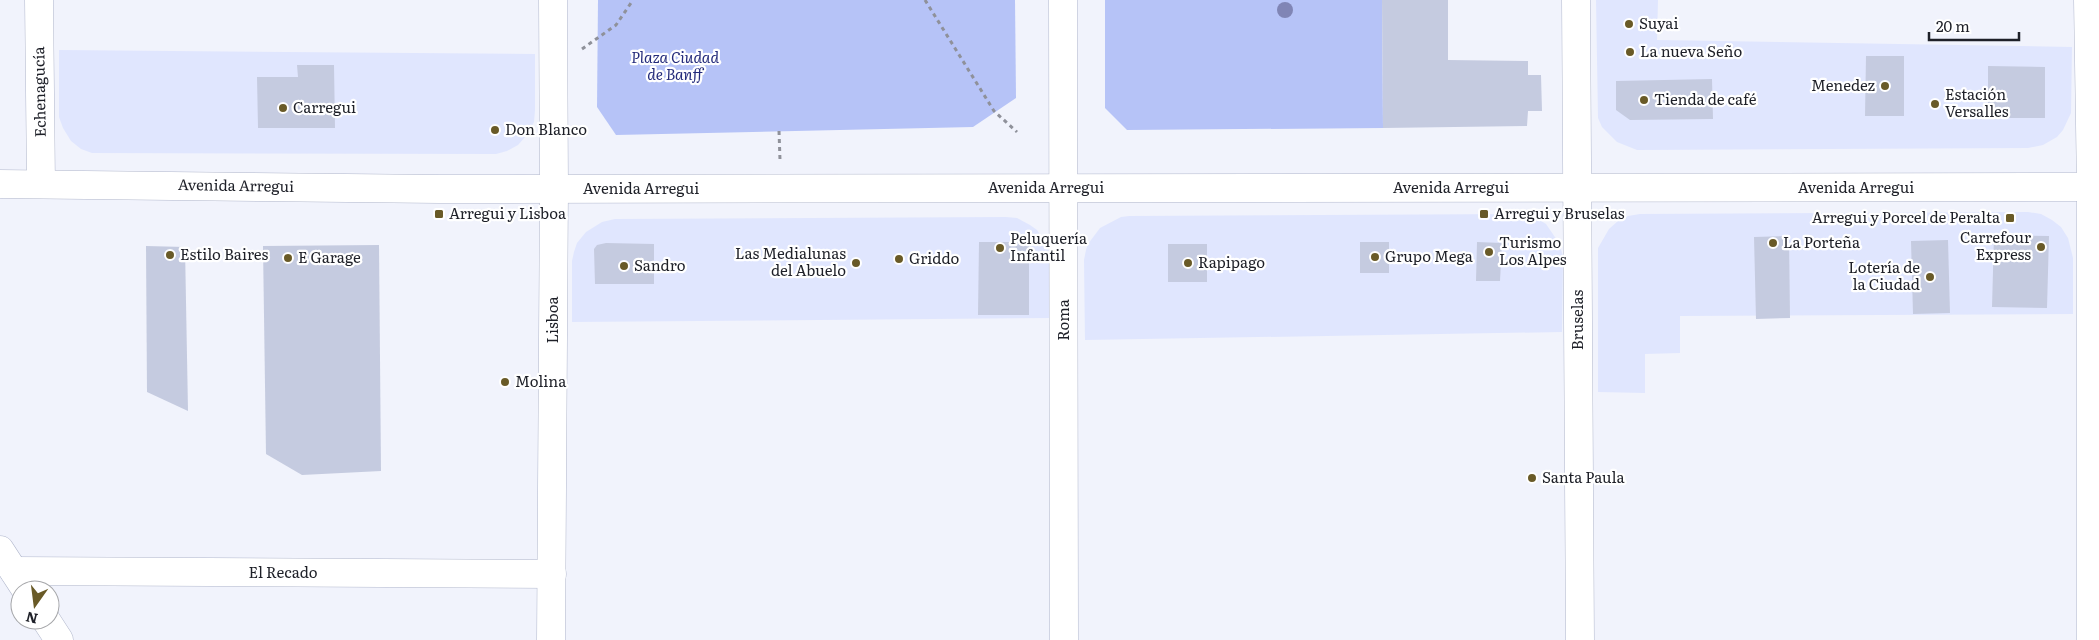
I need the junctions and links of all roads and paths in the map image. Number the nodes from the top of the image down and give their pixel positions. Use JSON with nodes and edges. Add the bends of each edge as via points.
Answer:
{"nodes":[{"id":1,"x":39,"y":0,"type":"edge"},
{"id":2,"x":553,"y":0,"type":"edge"},
{"id":3,"x":633,"y":0,"type":"edge"},
{"id":4,"x":925,"y":0,"type":"edge"},
{"id":5,"x":1063,"y":0,"type":"edge"},
{"id":6,"x":1576,"y":0,"type":"edge"},
{"id":7,"x":2088,"y":0,"type":"edge"},
{"id":8,"x":554,"y":68,"type":"junction"},
{"id":9,"x":1018,"y":132,"type":"dead end"},
{"id":10,"x":0,"y":184,"type":"edge"},
{"id":11,"x":41,"y":184,"type":"junction"},
{"id":12,"x":2096,"y":186,"type":"edge"},
{"id":13,"x":1577,"y":187,"type":"junction"},
{"id":14,"x":554,"y":188,"type":"junction"},
{"id":15,"x":1064,"y":188,"type":"junction"},
{"id":16,"x":2095,"y":394,"type":"edge"},
{"id":17,"x":13,"y":570,"type":"edge"},
{"id":18,"x":552,"y":574,"type":"junction"},
{"id":19,"x":2094,"y":635,"type":"edge"},
{"id":20,"x":551,"y":640,"type":"edge"},
{"id":21,"x":1064,"y":640,"type":"edge"},
{"id":22,"x":1580,"y":640,"type":"edge"}],
"edges":[{"from":1,"to":11,"type":"street","name":"Echenagucía"},
{"from":2,"to":8,"type":"street","name":"Lisboa"},
{"from":3,"to":8,"type":"path","via":[[616,26]]},
{"from":4,"to":9,"type":"path","via":[[994,111]]},
{"from":5,"to":15,"type":"street","name":"Roma"},
{"from":6,"to":13,"type":"street","name":"Bruselas"},
{"from":7,"to":12,"type":"street"},
{"from":8,"to":14,"type":"street","name":"Lisboa"},
{"from":10,"to":11,"type":"street","name":"Avenida Arregui"},
{"from":11,"to":14,"type":"street","name":"Avenida Arregui"},
{"from":12,"to":13,"type":"street","name":"Avenida Arregui"},
{"from":12,"to":16,"type":"street"},
{"from":13,"to":15,"type":"street","name":"Avenida Arregui"},
{"from":13,"to":22,"type":"street","name":"Bruselas"},
{"from":14,"to":15,"type":"street","name":"Avenida Arregui"},
{"from":14,"to":18,"type":"street","name":"Lisboa"},
{"from":15,"to":21,"type":"street","name":"Roma"},
{"from":16,"to":19,"type":"street"},
{"from":17,"to":18,"type":"street","name":"El Recado"},
{"from":18,"to":20,"type":"street","name":"Lisboa"}]}
